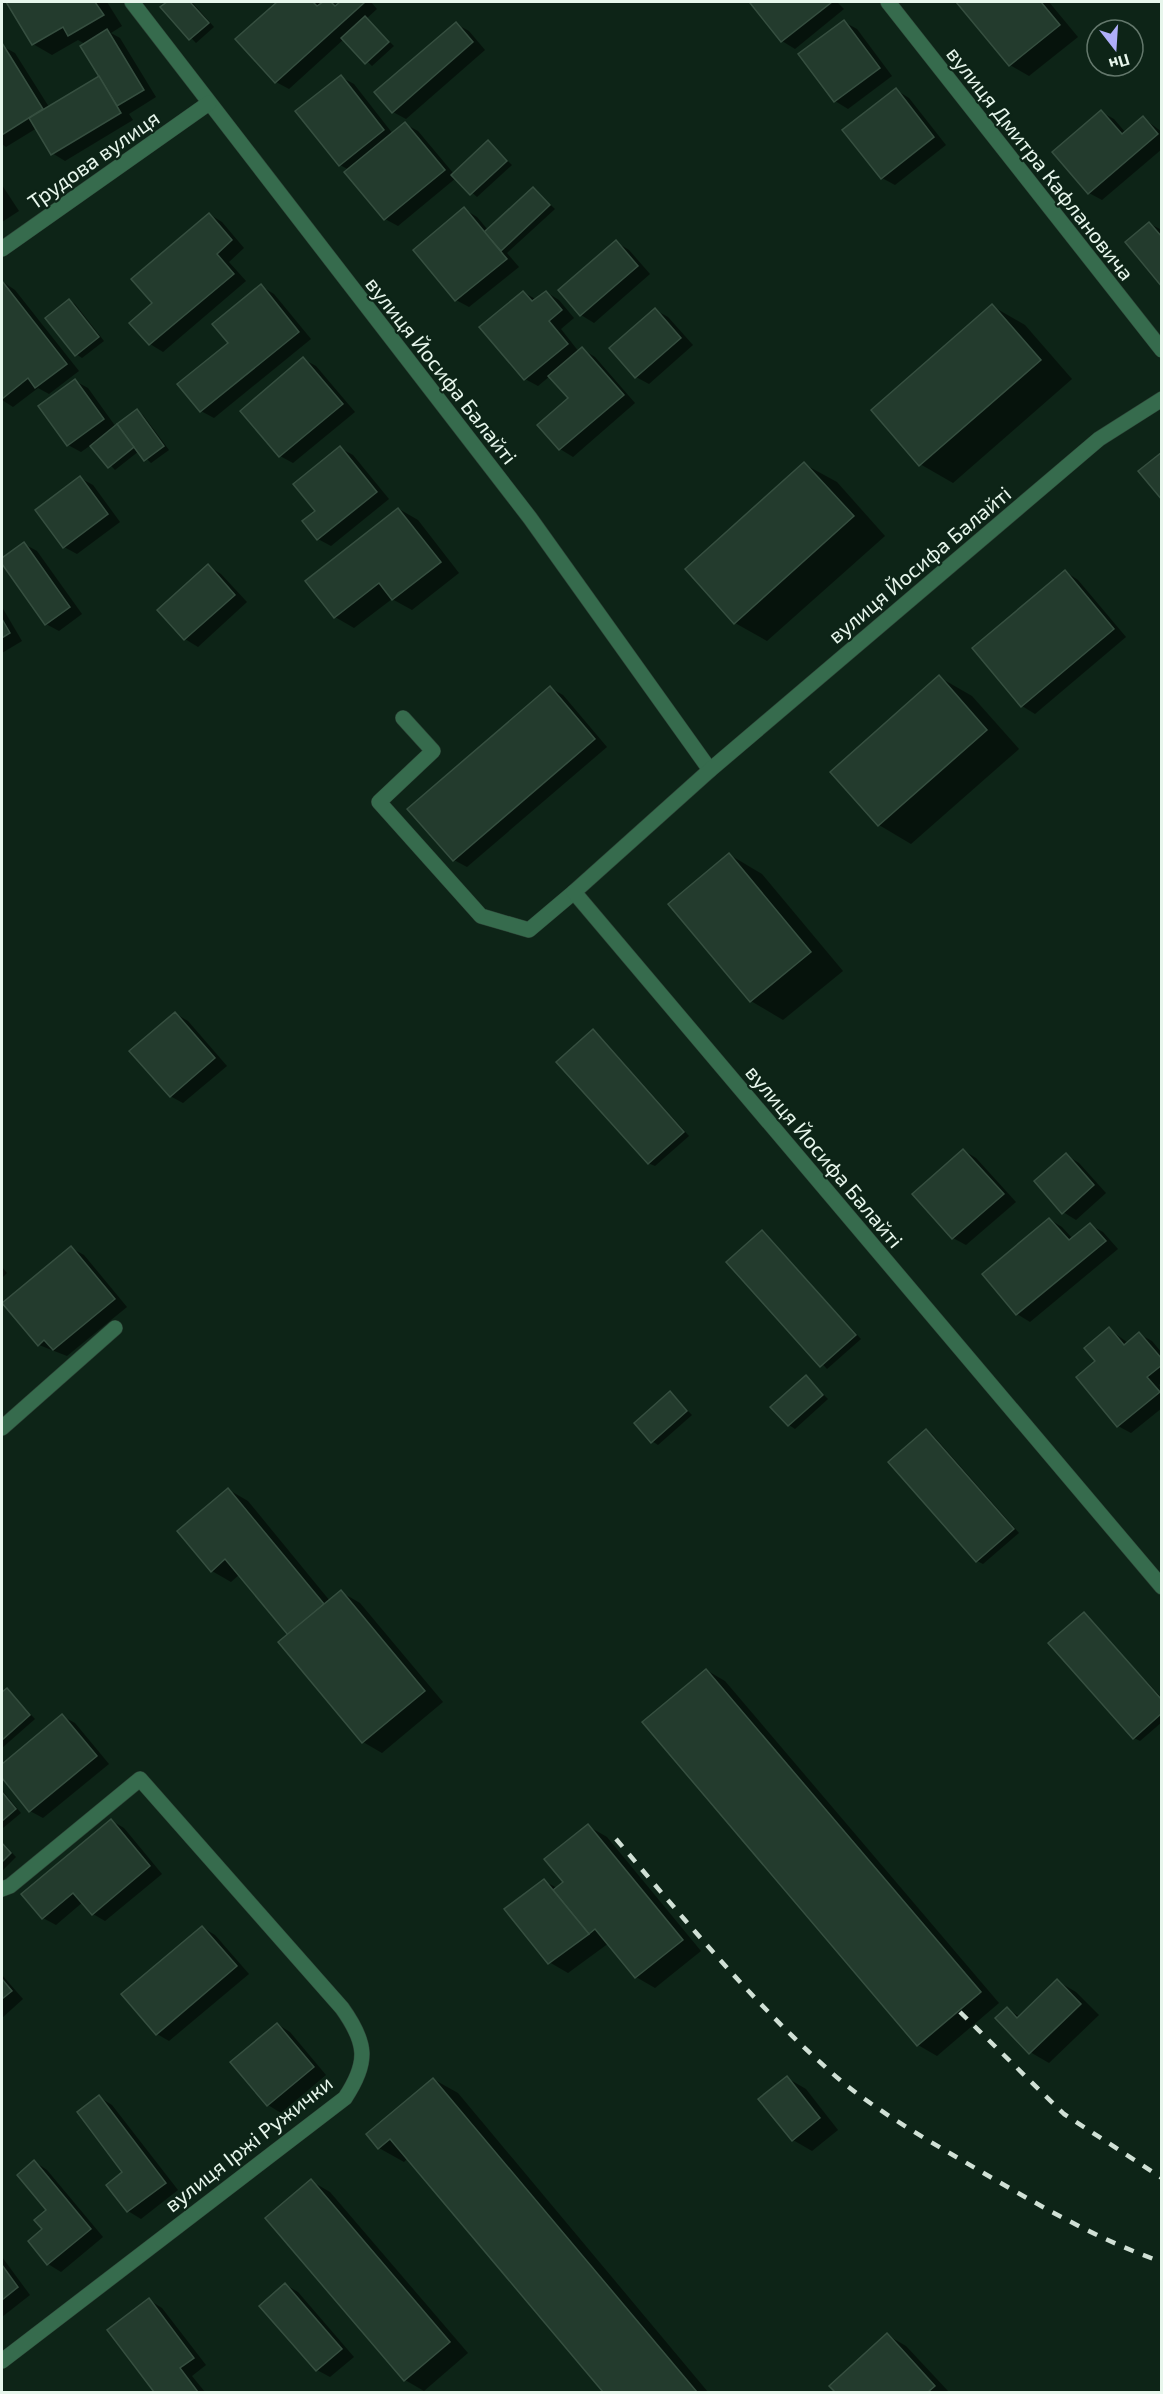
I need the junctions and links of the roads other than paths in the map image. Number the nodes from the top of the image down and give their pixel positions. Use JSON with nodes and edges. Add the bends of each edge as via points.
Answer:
{"nodes":[{"id":1,"x":132,"y":2,"type":"edge"},
{"id":2,"x":888,"y":2,"type":"edge"},
{"id":3,"x":209,"y":104,"type":"junction"},
{"id":4,"x":2,"y":249,"type":"edge"},
{"id":5,"x":1161,"y":350,"type":"edge"},
{"id":6,"x":1161,"y":399,"type":"edge"},
{"id":7,"x":403,"y":718,"type":"dead end"},
{"id":8,"x":710,"y":770,"type":"junction"},
{"id":9,"x":574,"y":892,"type":"junction"},
{"id":10,"x":115,"y":1328,"type":"dead end"},
{"id":11,"x":2,"y":1428,"type":"edge"},
{"id":12,"x":1161,"y":1587,"type":"edge"},
{"id":13,"x":2,"y":1889,"type":"edge"},
{"id":14,"x":2,"y":2361,"type":"edge"}],
"edges":[{"from":1,"to":3,"type":"street","name":"вулиця Йосифа Балайті"},
{"from":2,"to":5,"type":"street","name":"вулиця Дмитра Кафлановича"},
{"from":3,"to":4,"type":"street","name":"Трудова вулиця"},
{"from":3,"to":8,"type":"street","name":"вулиця Йосифа Балайті","via":[[530,518]]},
{"from":6,"to":8,"type":"street","name":"вулиця Йосифа Балайті","via":[[1100,439]]},
{"from":7,"to":9,"type":"street","via":[[433,751],[379,802],[481,916],[529,930]]},
{"from":8,"to":9,"type":"street","name":"вулиця Йосифа Балайті"},
{"from":9,"to":12,"type":"street","name":"вулиця Йосифа Балайті"},
{"from":10,"to":11,"type":"street"},
{"from":13,"to":14,"type":"street","name":"вулиця Іржі Ружички","via":[[140,1779],[342,2008],[358,2030],[364,2056],[357,2080],[345,2098]]}]}
